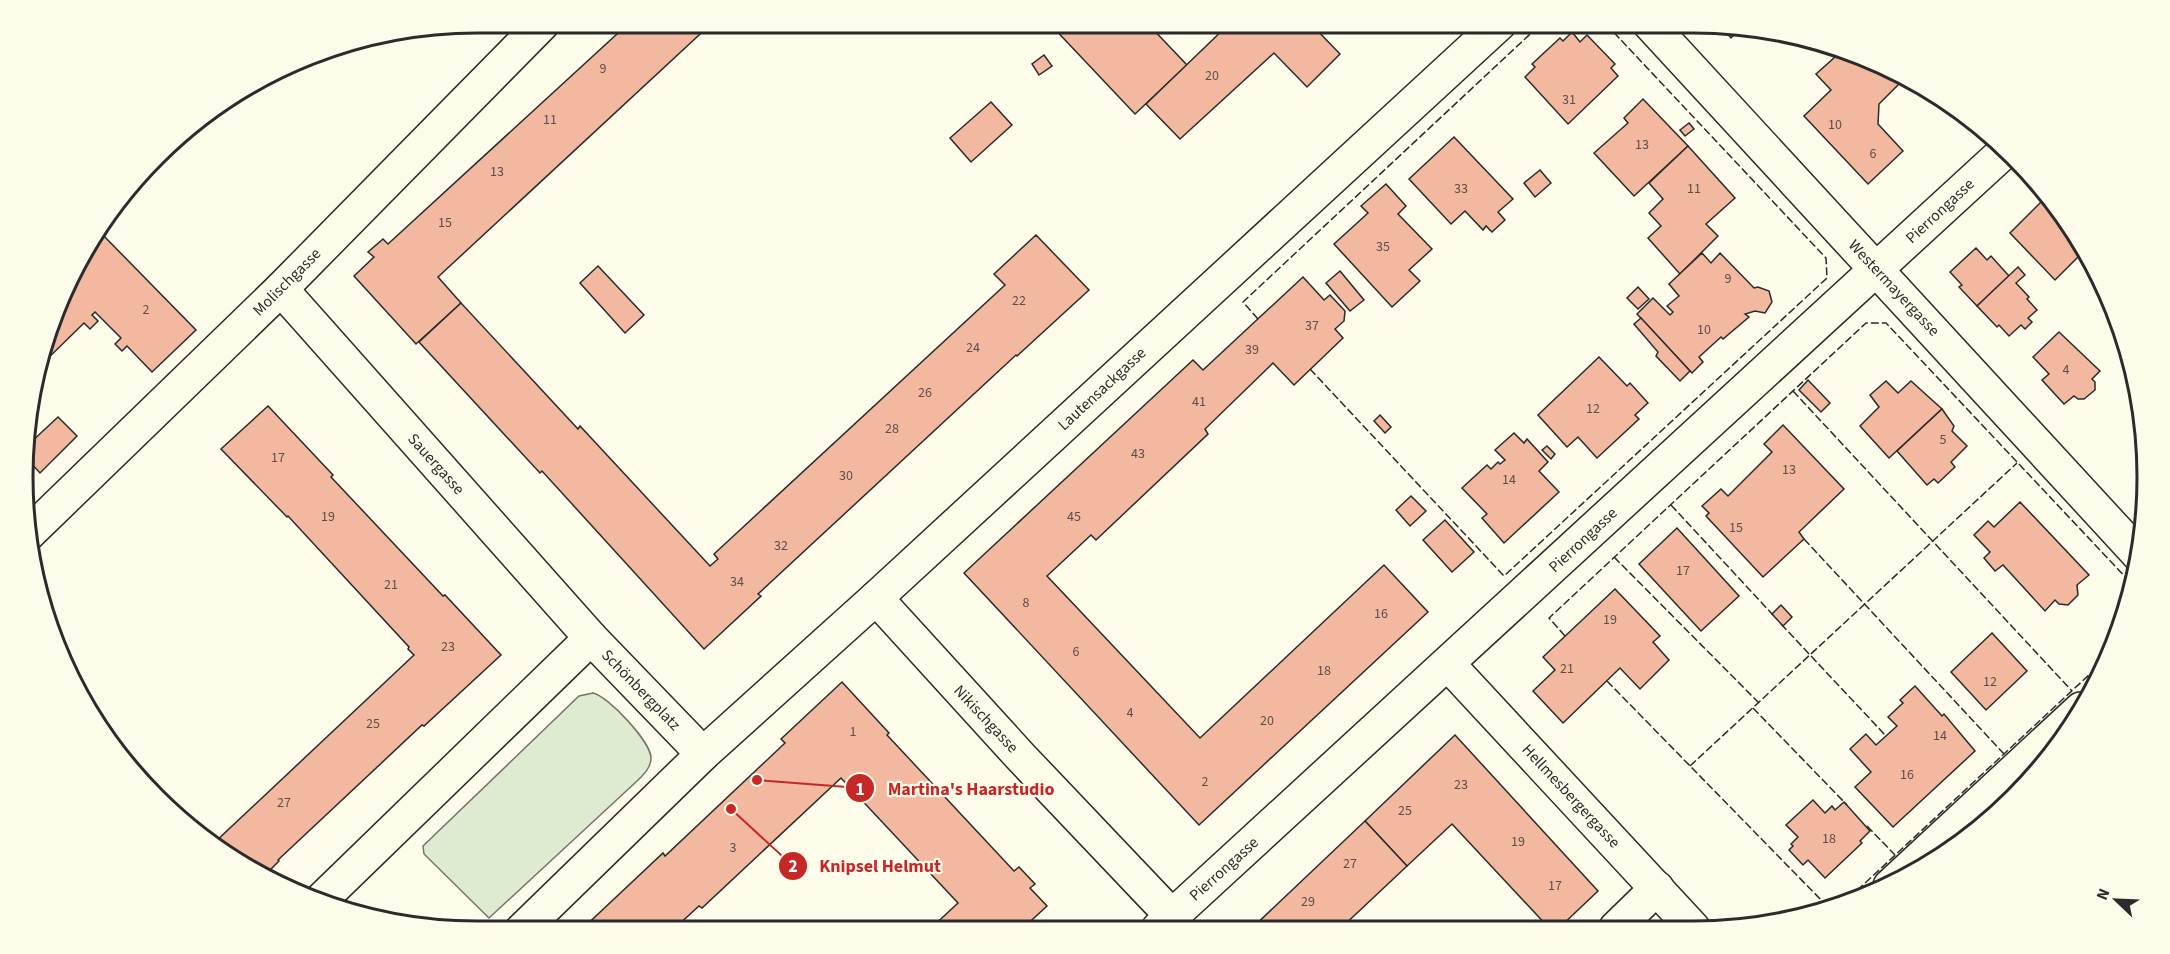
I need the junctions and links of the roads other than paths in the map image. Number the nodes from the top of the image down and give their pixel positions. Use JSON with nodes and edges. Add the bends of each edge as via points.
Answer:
{"nodes":[{"id":1,"x":532,"y":33,"type":"edge"},
{"id":2,"x":1488,"y":33,"type":"edge"},
{"id":3,"x":1659,"y":33,"type":"edge"},
{"id":4,"x":2000,"y":156,"type":"edge"},
{"id":5,"x":1877,"y":269,"type":"junction"},
{"id":6,"x":281,"y":289,"type":"junction"},
{"id":7,"x":36,"y":526,"type":"edge"},
{"id":8,"x":2131,"y":546,"type":"edge"},
{"id":9,"x":876,"y":598,"type":"junction"},
{"id":10,"x":591,"y":638,"type":"junction"},
{"id":11,"x":1448,"y":664,"type":"junction"},
{"id":12,"x":2056,"y":732,"type":"edge"},
{"id":13,"x":703,"y":754,"type":"junction"},
{"id":14,"x":1918,"y":860,"type":"edge"},
{"id":15,"x":1657,"y":888,"type":"junction"},
{"id":16,"x":328,"y":895,"type":"edge"},
{"id":17,"x":531,"y":921,"type":"edge"},
{"id":18,"x":1163,"y":921,"type":"edge"},
{"id":19,"x":1167,"y":921,"type":"edge"},
{"id":20,"x":1623,"y":921,"type":"edge"},
{"id":21,"x":1687,"y":921,"type":"edge"}],
"edges":[{"from":1,"to":6,"type":"street","name":"Molischgasse"},
{"from":2,"to":9,"type":"street","name":"Lautensackgasse"},
{"from":3,"to":5,"type":"street","name":"Westermayergasse"},
{"from":4,"to":5,"type":"street","name":"Pierrongasse"},
{"from":5,"to":8,"type":"street","name":"Westermayergasse"},
{"from":5,"to":11,"type":"street","name":"Pierrongasse"},
{"from":6,"to":7,"type":"street","name":"Molischgasse"},
{"from":6,"to":10,"type":"street","name":"Sauergasse"},
{"from":9,"to":13,"type":"street","name":"Lautensackgasse"},
{"from":9,"to":18,"type":"street","name":"Nikischgasse"},
{"from":10,"to":13,"type":"street","name":"Schönbergplatz"},
{"from":10,"to":16,"type":"street","name":"Schönbergplatz"},
{"from":11,"to":15,"type":"street","name":"Hellmesbergergasse"},
{"from":11,"to":19,"type":"street","name":"Pierrongasse"},
{"from":12,"to":14,"type":"street"},
{"from":13,"to":17,"type":"street"},
{"from":15,"to":20,"type":"street"},
{"from":15,"to":21,"type":"street","name":"Hellmesbergergasse"}]}
